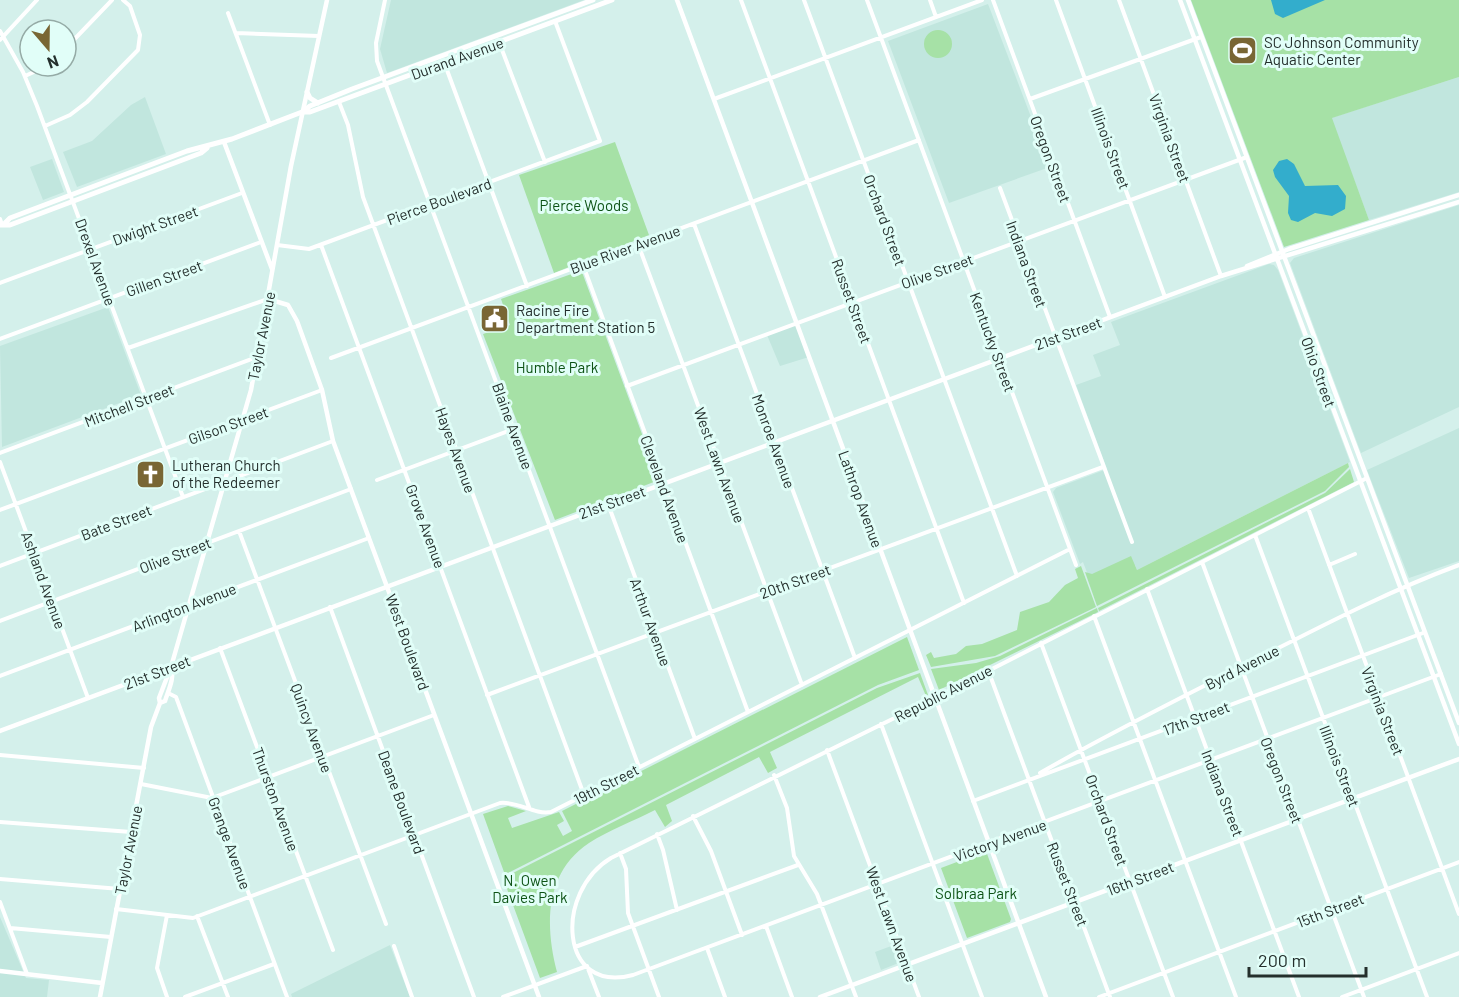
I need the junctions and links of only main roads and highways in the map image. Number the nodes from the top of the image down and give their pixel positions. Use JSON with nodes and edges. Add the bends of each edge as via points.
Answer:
{"nodes":[{"id":1,"x":593,"y":0,"type":"edge"},
{"id":2,"x":612,"y":0,"type":"edge"},
{"id":3,"x":385,"y":81,"type":"junction"},
{"id":4,"x":307,"y":92,"type":"road end"},
{"id":5,"x":318,"y":103,"type":"junction"},
{"id":6,"x":302,"y":112,"type":"junction"},
{"id":7,"x":2,"y":223,"type":"edge"}],
"edges":[{"from":1,"to":3,"type":"main road","name":"Durand Avenue"},
{"from":2,"to":3,"type":"main road","name":"Durand Avenue"},
{"from":3,"to":5,"type":"main road","name":"Durand Avenue"},
{"from":3,"to":6,"type":"main road","name":"Durand Avenue","via":[[339,102]]},
{"from":4,"to":5,"type":"main road"},
{"from":5,"to":6,"type":"main road","name":"Durand Avenue"},
{"from":6,"to":7,"type":"main road","name":"Durand Avenue","via":[[207,148],[187,151]]}]}
